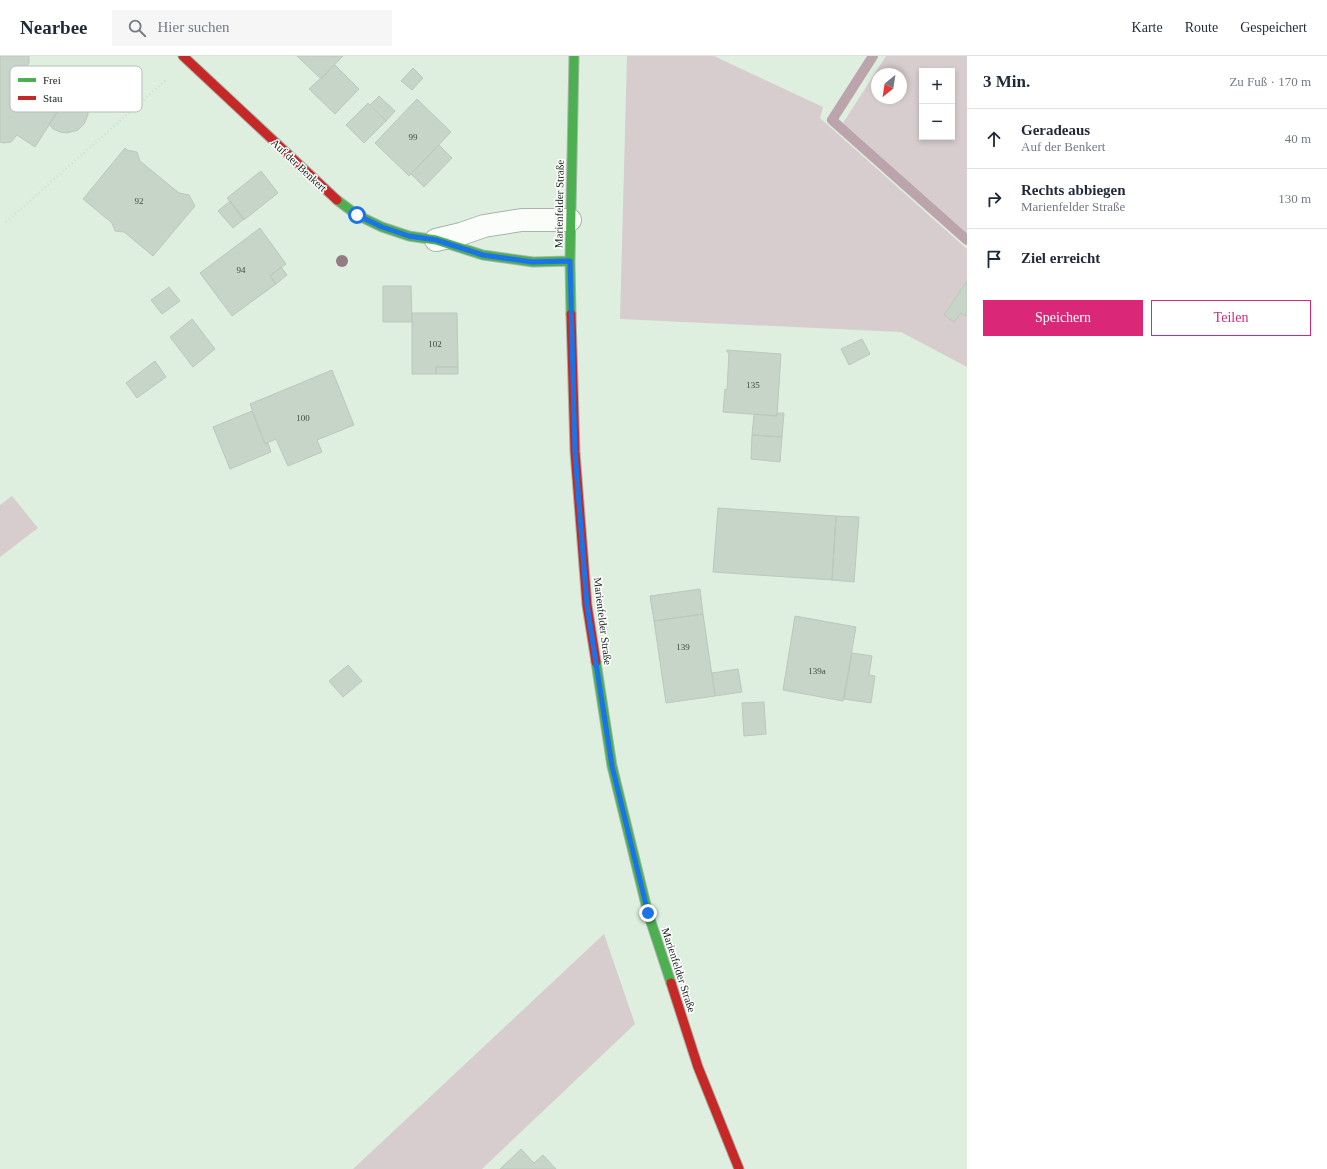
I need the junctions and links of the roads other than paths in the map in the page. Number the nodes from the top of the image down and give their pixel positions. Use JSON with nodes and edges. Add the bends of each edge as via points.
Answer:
{"nodes":[{"id":1,"x":183,"y":56,"type":"edge"},
{"id":2,"x":574,"y":56,"type":"edge"},
{"id":3,"x":570,"y":220,"type":"junction"},
{"id":4,"x":436,"y":240,"type":"junction"},
{"id":5,"x":570,"y":261,"type":"junction"},
{"id":6,"x":739,"y":1169,"type":"edge"}],
"edges":[{"from":1,"to":4,"type":"main road","name":"Auf der Benkert","via":[[334,198],[357,215],[409,236]]},
{"from":2,"to":3,"type":"main road","name":"Marienfelder Straße"},
{"from":3,"to":4,"type":"street","name":"Auf der Benkert","via":[[522,220],[484,226]]},
{"from":3,"to":5,"type":"main road","name":"Marienfelder Straße"},
{"from":4,"to":5,"type":"main road","name":"Auf der Benkert","via":[[483,255],[532,262]]},
{"from":5,"to":6,"type":"main road","name":"Marienfelder Straße","via":[[575,452],[586,591],[612,766],[648,913],[698,1067]]}]}
